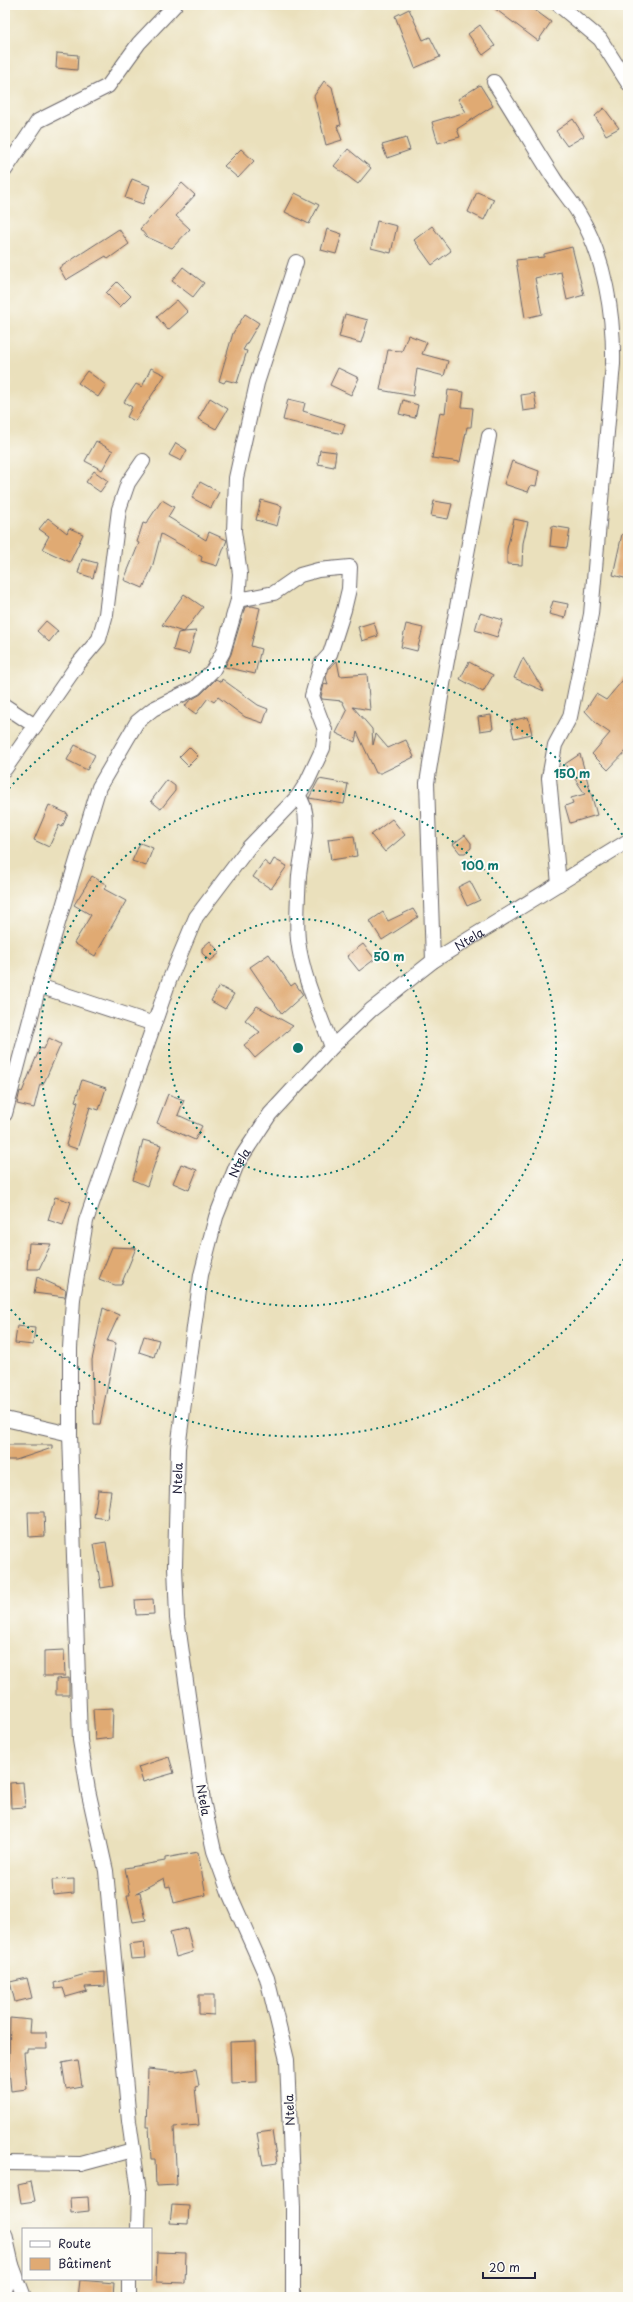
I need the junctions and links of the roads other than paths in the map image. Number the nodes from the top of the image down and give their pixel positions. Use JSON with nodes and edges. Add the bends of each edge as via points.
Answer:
{"nodes":[{"id":1,"x":175,"y":5,"type":"edge"},
{"id":2,"x":559,"y":5,"type":"edge"},
{"id":3,"x":494,"y":82,"type":"dead end"},
{"id":4,"x":628,"y":83,"type":"edge"},
{"id":5,"x":5,"y":170,"type":"edge"},
{"id":6,"x":296,"y":262,"type":"dead end"},
{"id":7,"x":489,"y":436,"type":"dead end"},
{"id":8,"x":143,"y":461,"type":"dead end"},
{"id":9,"x":238,"y":600,"type":"junction"},
{"id":10,"x":5,"y":706,"type":"edge"},
{"id":11,"x":35,"y":726,"type":"junction"},
{"id":12,"x":5,"y":769,"type":"edge"},
{"id":13,"x":298,"y":796,"type":"junction"},
{"id":14,"x":628,"y":841,"type":"edge"},
{"id":15,"x":559,"y":884,"type":"junction"},
{"id":16,"x":433,"y":961,"type":"junction"},
{"id":17,"x":39,"y":986,"type":"junction"},
{"id":18,"x":154,"y":1024,"type":"junction"},
{"id":19,"x":332,"y":1047,"type":"junction"},
{"id":20,"x":5,"y":1114,"type":"edge"},
{"id":21,"x":5,"y":1419,"type":"edge"},
{"id":22,"x":70,"y":1434,"type":"junction"},
{"id":23,"x":133,"y":2150,"type":"junction"},
{"id":24,"x":5,"y":2163,"type":"edge"},
{"id":25,"x":138,"y":2228,"type":"edge"},
{"id":26,"x":5,"y":2234,"type":"edge"},
{"id":27,"x":12,"y":2265,"type":"junction"},
{"id":28,"x":129,"y":2280,"type":"edge"},
{"id":29,"x":6,"y":2288,"type":"edge"},
{"id":30,"x":24,"y":2297,"type":"edge"},
{"id":31,"x":129,"y":2297,"type":"edge"},
{"id":32,"x":293,"y":2297,"type":"edge"}],
"edges":[{"from":1,"to":5,"type":"street","via":[[139,42],[108,86],[38,120]]},
{"from":2,"to":4,"type":"street","via":[[600,39]]},
{"from":3,"to":15,"type":"street","via":[[554,179],[580,215],[595,251],[606,290],[614,338],[591,614],[570,717],[555,745],[549,778]]},
{"from":6,"to":9,"type":"street","via":[[258,383],[236,478],[234,531],[240,574]]},
{"from":7,"to":16,"type":"street","via":[[427,783]]},
{"from":8,"to":11,"type":"street","via":[[128,483],[119,509],[106,614],[99,639],[78,664]]},
{"from":9,"to":13,"type":"street","via":[[274,593],[300,575],[318,570],[350,568],[344,610],[330,654],[321,664],[312,696],[325,730],[323,748]]},
{"from":9,"to":17,"type":"street","via":[[223,652],[213,670],[195,688],[153,708],[138,722],[99,787]]},
{"from":10,"to":11,"type":"street"},
{"from":11,"to":12,"type":"street"},
{"from":13,"to":18,"type":"street","via":[[249,847],[196,917],[180,952]]},
{"from":13,"to":19,"type":"street","via":[[302,800],[305,819],[305,839],[299,875],[298,939],[306,974]]},
{"from":14,"to":15,"type":"street","name":"Ntela"},
{"from":15,"to":16,"type":"street","name":"Ntela"},
{"from":16,"to":19,"type":"street","name":"Ntela","via":[[371,1010]]},
{"from":17,"to":18,"type":"street"},
{"from":17,"to":20,"type":"street"},
{"from":18,"to":22,"type":"street","via":[[86,1221],[74,1299],[70,1348]]},
{"from":19,"to":32,"type":"street","name":"Ntela","via":[[270,1114],[237,1164],[216,1217],[201,1275],[188,1360],[176,1490],[177,1618],[203,1802],[214,1851],[227,1888],[267,1978],[287,2060],[293,2208]]},
{"from":21,"to":22,"type":"street"},
{"from":22,"to":23,"type":"street","via":[[80,1740],[106,1871]]},
{"from":23,"to":24,"type":"street","via":[[81,2164]]},
{"from":23,"to":25,"type":"street","via":[[138,2192]]},
{"from":26,"to":27,"type":"street"},
{"from":27,"to":29,"type":"street"},
{"from":27,"to":30,"type":"street"},
{"from":28,"to":31,"type":"street"}]}
